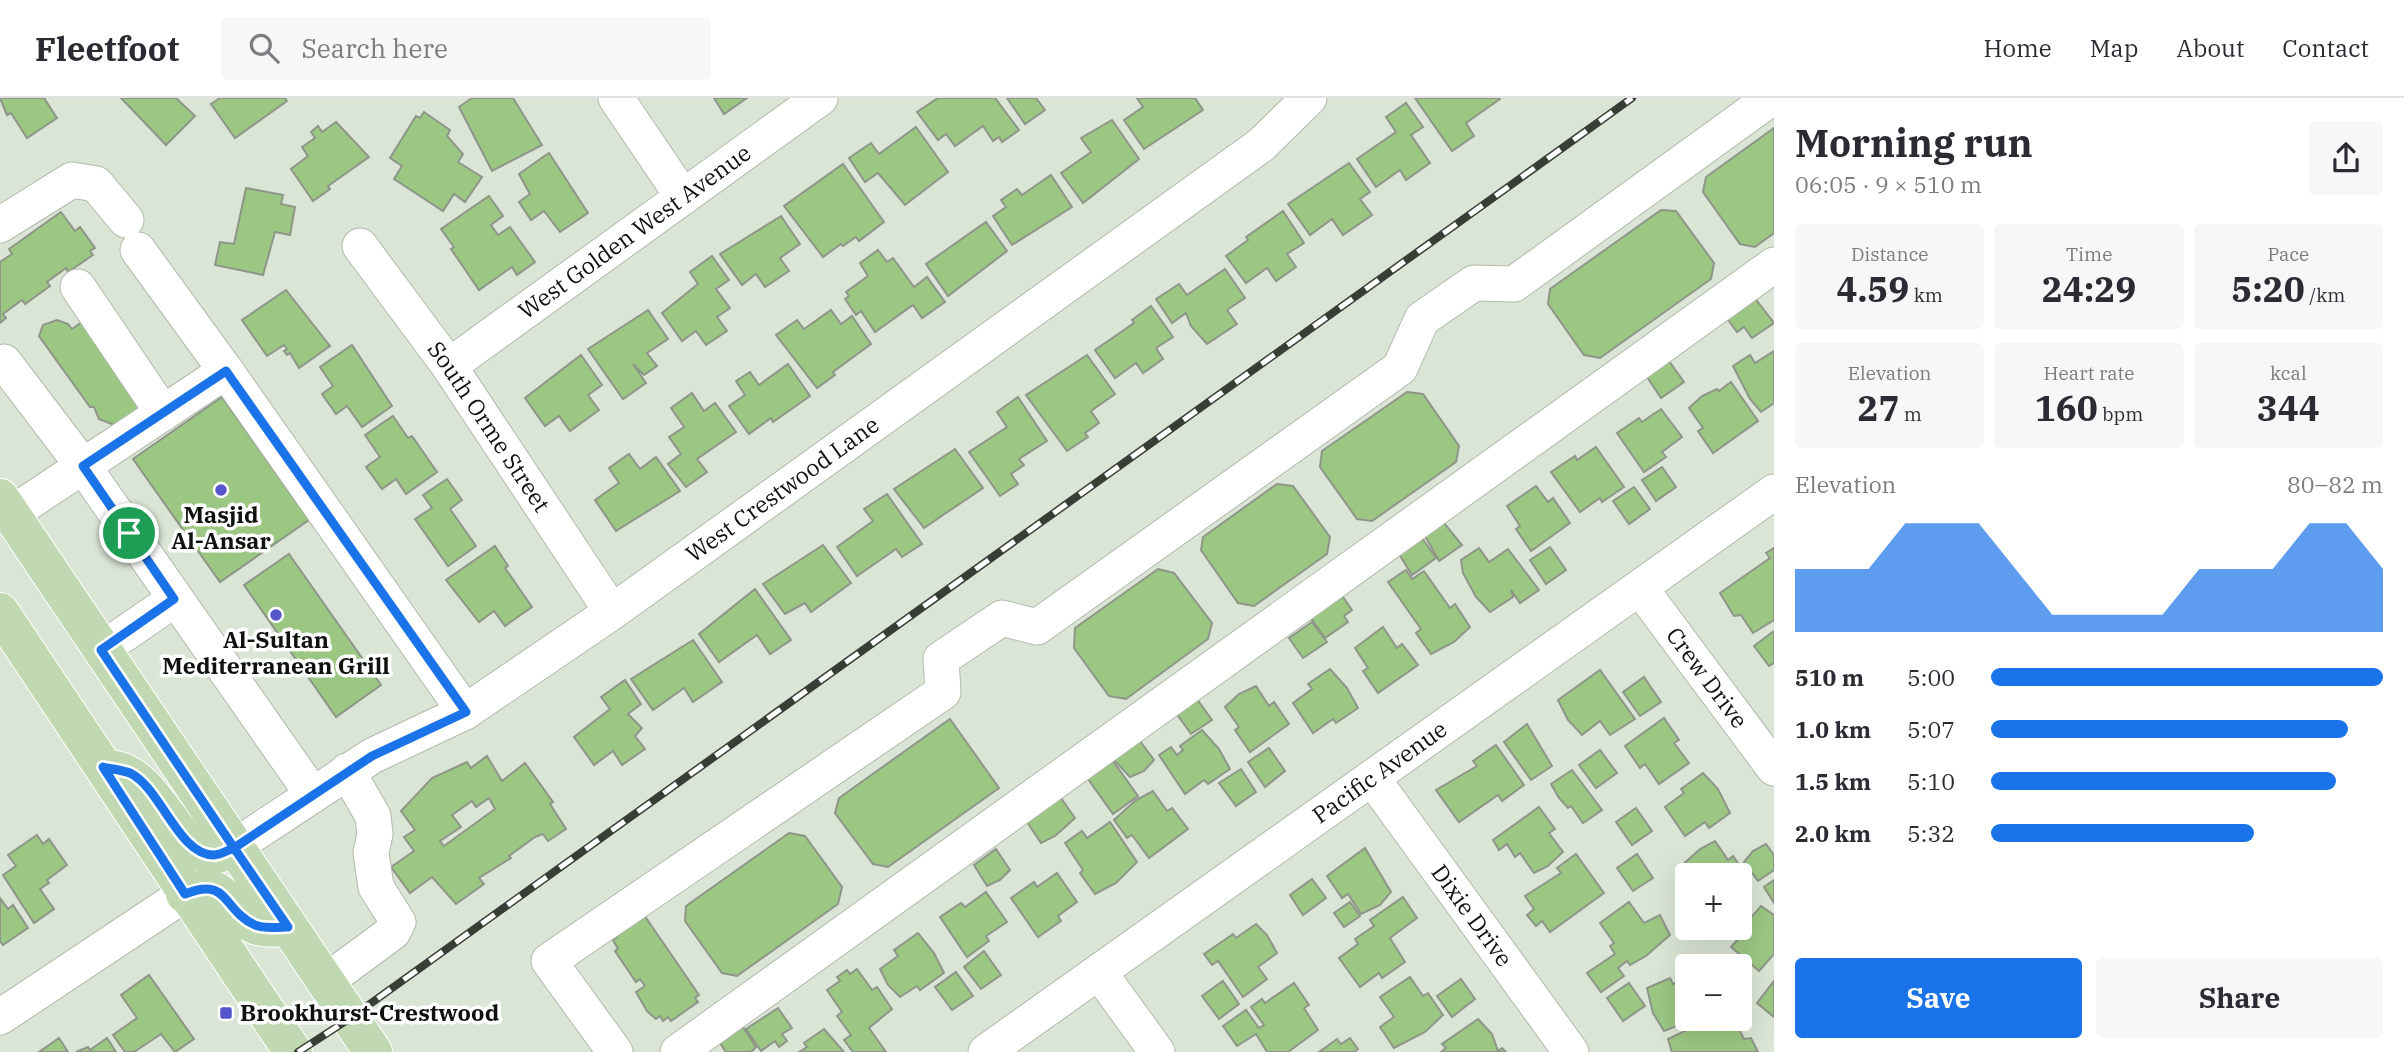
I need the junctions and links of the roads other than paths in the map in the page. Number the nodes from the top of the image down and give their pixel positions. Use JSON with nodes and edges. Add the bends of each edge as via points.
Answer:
{"nodes":[{"id":1,"x":617,"y":98,"type":"edge"},
{"id":2,"x":820,"y":98,"type":"edge"},
{"id":3,"x":1309,"y":98,"type":"edge"},
{"id":4,"x":1771,"y":98,"type":"edge"},
{"id":5,"x":683,"y":197,"type":"junction"},
{"id":6,"x":0,"y":225,"type":"edge"},
{"id":7,"x":360,"y":246,"type":"dead end"},
{"id":8,"x":1774,"y":265,"type":"edge"},
{"id":9,"x":78,"y":287,"type":"dead end"},
{"id":10,"x":2,"y":364,"type":"edge"},
{"id":11,"x":449,"y":366,"type":"junction"},
{"id":12,"x":226,"y":371,"type":"junction"},
{"id":13,"x":163,"y":413,"type":"junction"},
{"id":14,"x":83,"y":466,"type":"junction"},
{"id":15,"x":1774,"y":492,"type":"edge"},
{"id":16,"x":6,"y":506,"type":"edge"},
{"id":17,"x":1640,"y":588,"type":"junction"},
{"id":18,"x":174,"y":599,"type":"junction"},
{"id":19,"x":0,"y":612,"type":"edge"},
{"id":20,"x":612,"y":612,"type":"junction"},
{"id":21,"x":101,"y":650,"type":"junction"},
{"id":22,"x":466,"y":712,"type":"junction"},
{"id":23,"x":103,"y":767,"type":"junction"},
{"id":24,"x":1774,"y":768,"type":"edge"},
{"id":25,"x":347,"y":771,"type":"junction"},
{"id":26,"x":1372,"y":778,"type":"junction"},
{"id":27,"x":313,"y":795,"type":"junction"},
{"id":28,"x":234,"y":848,"type":"junction"},
{"id":29,"x":185,"y":894,"type":"junction"},
{"id":30,"x":288,"y":927,"type":"junction"},
{"id":31,"x":1099,"y":972,"type":"junction"},
{"id":32,"x":325,"y":982,"type":"junction"},
{"id":33,"x":0,"y":1017,"type":"edge"},
{"id":34,"x":293,"y":1052,"type":"edge"},
{"id":35,"x":373,"y":1052,"type":"edge"},
{"id":36,"x":615,"y":1052,"type":"edge"},
{"id":37,"x":678,"y":1052,"type":"edge"},
{"id":38,"x":986,"y":1052,"type":"edge"},
{"id":39,"x":1157,"y":1052,"type":"edge"},
{"id":40,"x":1571,"y":1052,"type":"edge"}],
"edges":[{"from":1,"to":5,"type":"street"},
{"from":2,"to":5,"type":"street","name":"West Golden West Avenue"},
{"from":3,"to":20,"type":"street","name":"West Crestwood Lane","via":[[1261,145]]},
{"from":4,"to":36,"type":"street","via":[[1514,284],[1474,283],[1422,319],[1401,368],[1037,627],[1002,618],[951,652],[942,659],[943,692],[549,961]]},
{"from":5,"to":11,"type":"street","name":"West Golden West Avenue"},
{"from":6,"to":12,"type":"street","via":[[72,180],[96,184]]},
{"from":7,"to":11,"type":"street","name":"South Orme Street"},
{"from":8,"to":37,"type":"street"},
{"from":9,"to":13,"type":"street"},
{"from":10,"to":14,"type":"street"},
{"from":11,"to":20,"type":"street","name":"South Orme Street"},
{"from":12,"to":13,"type":"street"},
{"from":12,"to":22,"type":"street"},
{"from":13,"to":14,"type":"street"},
{"from":14,"to":16,"type":"street"},
{"from":14,"to":18,"type":"street"},
{"from":15,"to":17,"type":"street","name":"Pacific Avenue"},
{"from":16,"to":21,"type":"main road"},
{"from":17,"to":24,"type":"street","name":"Crew Drive"},
{"from":17,"to":26,"type":"street","name":"Pacific Avenue"},
{"from":18,"to":21,"type":"street"},
{"from":18,"to":27,"type":"street"},
{"from":19,"to":23,"type":"main road"},
{"from":20,"to":22,"type":"street","name":"West Crestwood Lane"},
{"from":21,"to":28,"type":"main road"},
{"from":22,"to":25,"type":"street","name":"West Crestwood Lane"},
{"from":23,"to":28,"type":"main road","via":[[130,773],[201,853],[216,855]]},
{"from":23,"to":29,"type":"main road"},
{"from":25,"to":27,"type":"street","name":"West Crestwood Lane"},
{"from":25,"to":32,"type":"street","via":[[373,816],[371,853],[376,887],[398,922],[393,932]]},
{"from":26,"to":31,"type":"street","name":"Pacific Avenue"},
{"from":26,"to":40,"type":"street","name":"Dixie Drive"},
{"from":27,"to":28,"type":"street","name":"West Crestwood Lane"},
{"from":28,"to":30,"type":"main road"},
{"from":29,"to":30,"type":"main road","via":[[204,886],[218,890],[256,926]]},
{"from":29,"to":33,"type":"street"},
{"from":29,"to":34,"type":"main road"},
{"from":30,"to":32,"type":"main road"},
{"from":31,"to":38,"type":"street","name":"Pacific Avenue"},
{"from":31,"to":39,"type":"street"},
{"from":32,"to":35,"type":"main road"}]}
